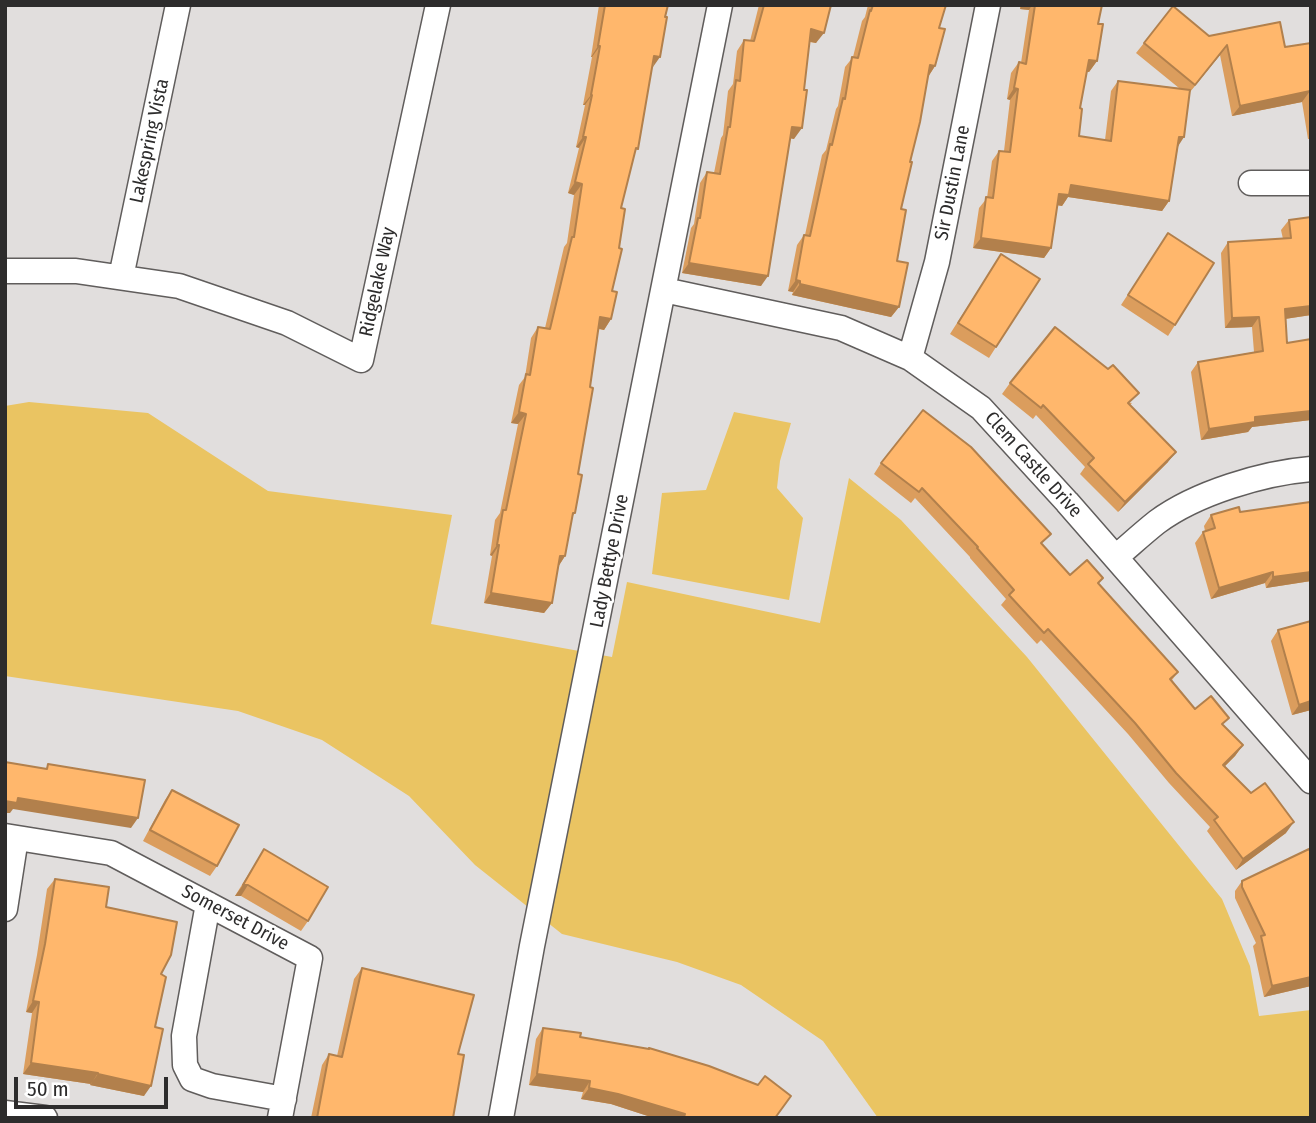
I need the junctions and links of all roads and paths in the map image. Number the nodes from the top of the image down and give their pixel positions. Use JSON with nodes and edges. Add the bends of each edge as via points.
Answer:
{"nodes":[{"id":1,"x":178,"y":5,"type":"edge"},
{"id":2,"x":439,"y":5,"type":"edge"},
{"id":3,"x":720,"y":5,"type":"edge"},
{"id":4,"x":988,"y":5,"type":"edge"},
{"id":5,"x":1251,"y":183,"type":"dead end"},
{"id":6,"x":1311,"y":183,"type":"edge"},
{"id":7,"x":5,"y":271,"type":"edge"},
{"id":8,"x":121,"y":277,"type":"junction"},
{"id":9,"x":664,"y":290,"type":"junction"},
{"id":10,"x":910,"y":358,"type":"junction"},
{"id":11,"x":1311,"y":469,"type":"edge"},
{"id":12,"x":1115,"y":557,"type":"junction"},
{"id":13,"x":1309,"y":775,"type":"edge"},
{"id":14,"x":11,"y":837,"type":"edge"},
{"id":15,"x":208,"y":904,"type":"junction"},
{"id":16,"x":5,"y":909,"type":"edge"},
{"id":17,"x":282,"y":1109,"type":"edge"},
{"id":18,"x":5,"y":1113,"type":"edge"},
{"id":19,"x":505,"y":1117,"type":"edge"},
{"id":20,"x":45,"y":1118,"type":"edge"}],
"edges":[{"from":1,"to":8,"type":"street","name":"Lakespring Vista"},
{"from":2,"to":8,"type":"street","name":"Ridgelake Way","via":[[361,360],[286,323],[179,286]]},
{"from":3,"to":9,"type":"street","name":"Lady Bettye Drive"},
{"from":4,"to":10,"type":"street","name":"Sir Dustin Lane","via":[[937,262]]},
{"from":5,"to":6,"type":"street"},
{"from":7,"to":8,"type":"street","name":"Ridgelake Way","via":[[76,271]]},
{"from":9,"to":10,"type":"street","name":"Clem Castle Drive","via":[[841,328]]},
{"from":9,"to":19,"type":"street","name":"Lady Bettye Drive","via":[[532,946]]},
{"from":10,"to":12,"type":"street","name":"Clem Castle Drive","via":[[981,408]]},
{"from":11,"to":12,"type":"street","via":[[1287,471],[1208,494],[1159,521]]},
{"from":12,"to":13,"type":"street","name":"Clem Castle Drive"},
{"from":14,"to":15,"type":"street","name":"Somerset Drive","via":[[111,853]]},
{"from":14,"to":16,"type":"street"},
{"from":15,"to":17,"type":"street","name":"Somerset Drive","via":[[310,958]]},
{"from":15,"to":17,"type":"street","via":[[184,1036],[185,1065],[192,1079]]},
{"from":18,"to":20,"type":"street"}]}
